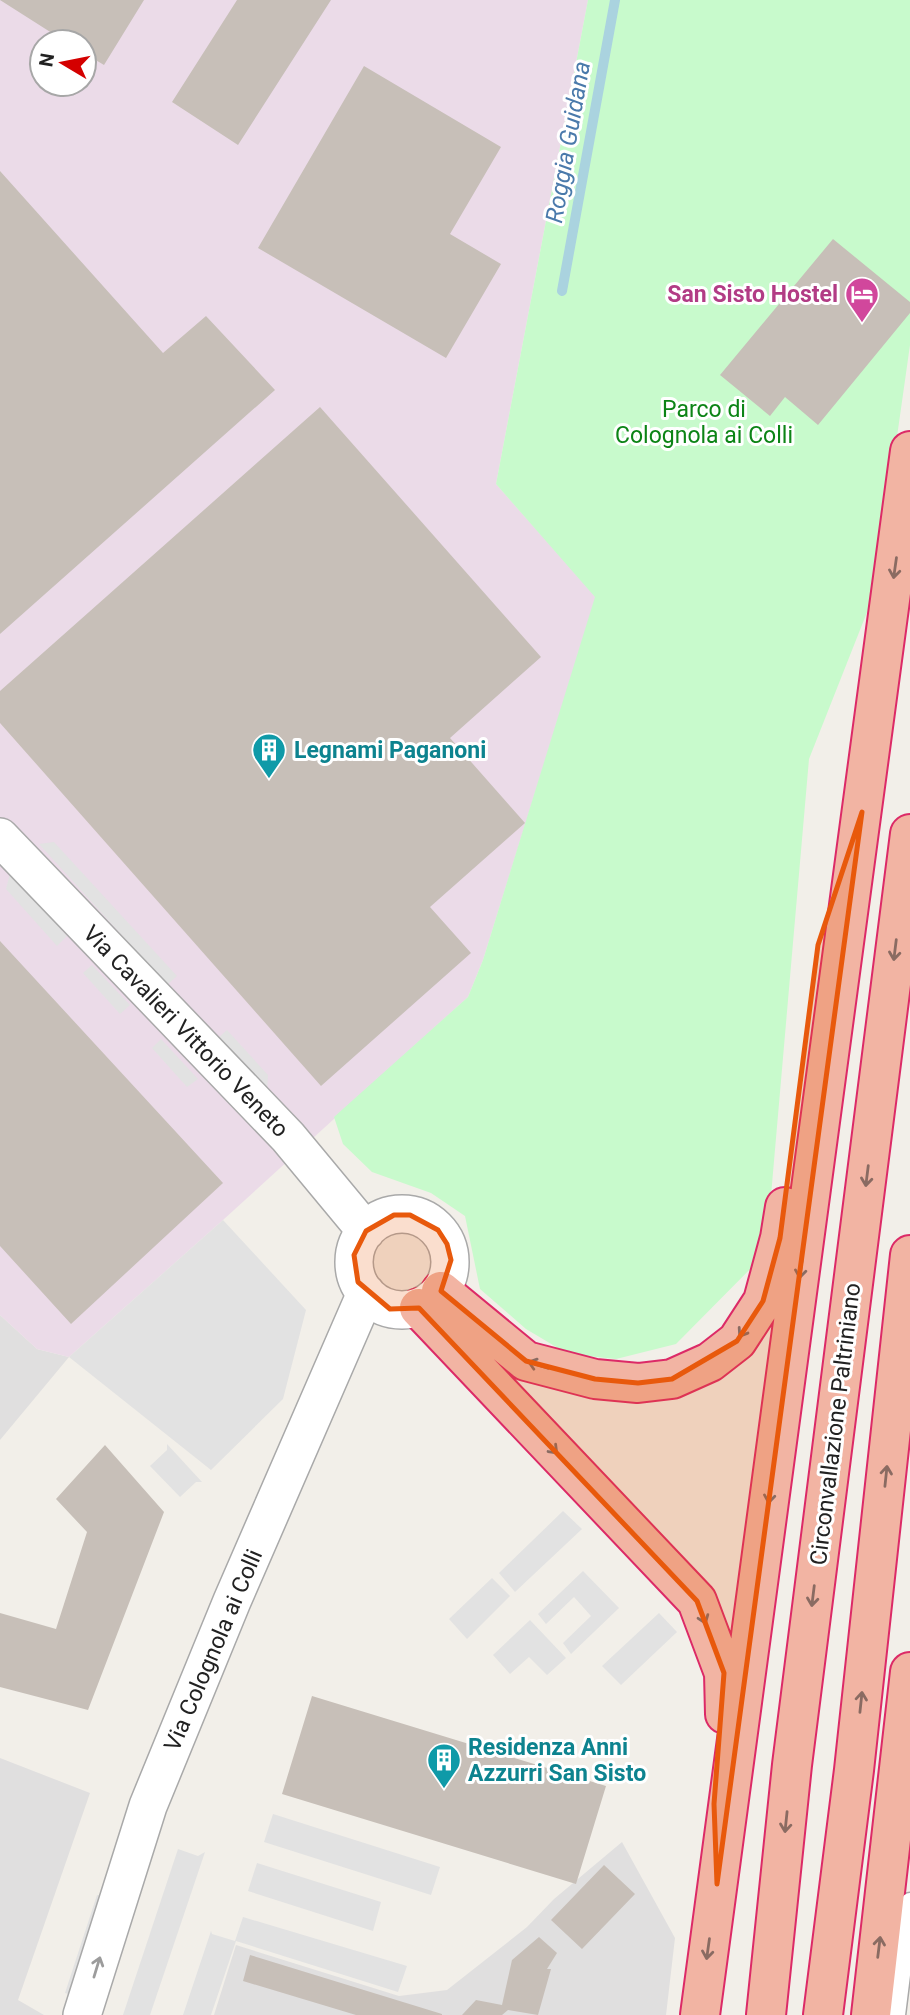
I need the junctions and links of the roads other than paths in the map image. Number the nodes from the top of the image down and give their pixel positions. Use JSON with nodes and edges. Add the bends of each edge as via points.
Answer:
{"nodes":[{"id":1,"x":910,"y":451,"type":"edge"},
{"id":2,"x":862,"y":811,"type":"junction"},
{"id":3,"x":910,"y":834,"type":"edge"},
{"id":4,"x":0,"y":836,"type":"edge"},
{"id":5,"x":366,"y":1231,"type":"junction"},
{"id":6,"x":910,"y":1255,"type":"edge"},
{"id":7,"x":366,"y":1293,"type":"junction"},
{"id":8,"x":430,"y":1299,"type":"junction"},
{"id":9,"x":910,"y":1672,"type":"edge"},
{"id":10,"x":717,"y":1884,"type":"junction"},
{"id":11,"x":910,"y":1902,"type":"edge"},
{"id":12,"x":82,"y":2015,"type":"edge"},
{"id":13,"x":700,"y":2015,"type":"edge"},
{"id":14,"x":766,"y":2015,"type":"edge"},
{"id":15,"x":823,"y":2015,"type":"edge"},
{"id":16,"x":871,"y":2015,"type":"edge"},
{"id":17,"x":896,"y":2015,"type":"edge"}],
"edges":[{"from":1,"to":2,"type":"highway","one_way":true},
{"from":2,"to":8,"type":"highway","one_way":true,"via":[[818,945],[780,1238],[763,1301],[737,1341],[710,1362],[672,1379],[638,1383],[595,1380],[526,1361]]},
{"from":2,"to":10,"type":"highway","one_way":true},
{"from":3,"to":14,"type":"highway","name":"Circonvallazione Paltriniano","one_way":true,"via":[[792,1765]]},
{"from":4,"to":5,"type":"street","name":"Via Cavalieri Vittorio Veneto","via":[[288,1137]]},
{"from":5,"to":7,"type":"street","via":[[354,1255],[358,1282]]},
{"from":5,"to":8,"type":"street","via":[[394,1215],[425,1220],[438,1230],[450,1260],[448,1276]]},
{"from":15,"to":6,"type":"highway","one_way":true},
{"from":7,"to":8,"type":"street","via":[[390,1309],[404,1310]]},
{"from":12,"to":7,"type":"street","name":"Via Colognola ai Colli","one_way":true,"via":[[153,1794]]},
{"from":8,"to":10,"type":"highway","one_way":true,"via":[[697,1601],[724,1673],[725,1712],[714,1804]]},
{"from":16,"to":9,"type":"highway","one_way":true},
{"from":10,"to":13,"type":"highway","one_way":true},
{"from":11,"to":17,"type":"lane"}]}
